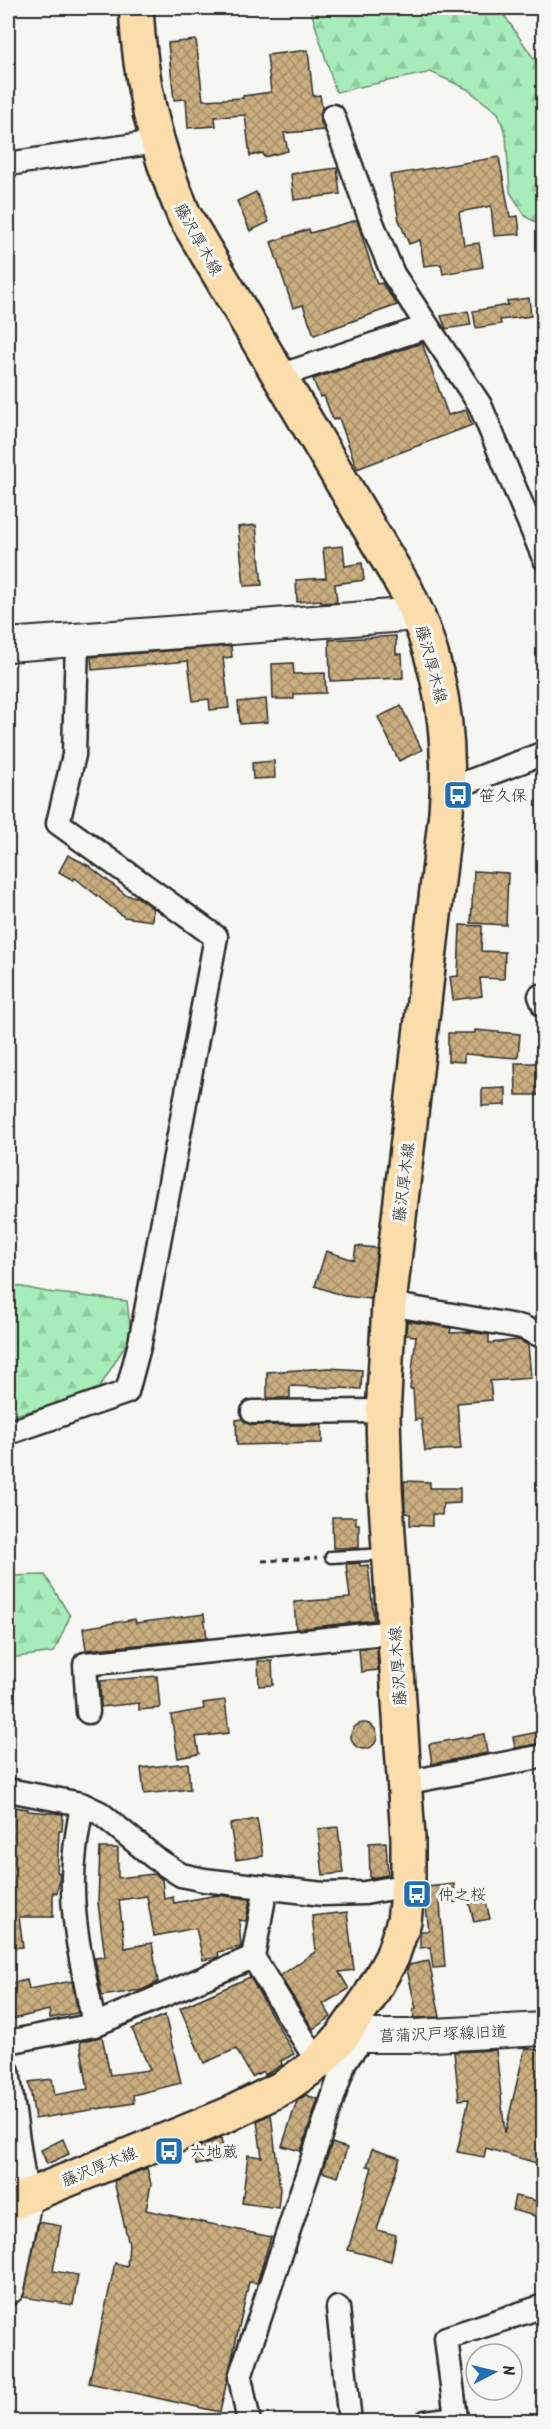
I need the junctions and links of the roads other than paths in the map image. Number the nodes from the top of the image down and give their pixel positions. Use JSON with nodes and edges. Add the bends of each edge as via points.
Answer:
{"nodes":[{"id":1,"x":136,"y":8,"type":"edge"},
{"id":2,"x":333,"y":116,"type":"dead end"},
{"id":3,"x":156,"y":142,"type":"junction"},
{"id":4,"x":8,"y":164,"type":"edge"},
{"id":5,"x":426,"y":327,"type":"junction"},
{"id":6,"x":279,"y":376,"type":"junction"},
{"id":7,"x":543,"y":558,"type":"edge"},
{"id":8,"x":418,"y":614,"type":"junction"},
{"id":9,"x":77,"y":639,"type":"junction"},
{"id":10,"x":8,"y":645,"type":"edge"},
{"id":11,"x":543,"y":753,"type":"edge"},
{"id":12,"x":447,"y":790,"type":"junction"},
{"id":13,"x":389,"y":1304,"type":"junction"},
{"id":14,"x":543,"y":1337,"type":"edge"},
{"id":15,"x":384,"y":1411,"type":"junction"},
{"id":16,"x":253,"y":1412,"type":"dead end"},
{"id":17,"x":8,"y":1433,"type":"edge"},
{"id":18,"x":389,"y":1554,"type":"junction"},
{"id":19,"x":331,"y":1557,"type":"road end"},
{"id":20,"x":394,"y":1632,"type":"junction"},
{"id":21,"x":88,"y":1712,"type":"dead end"},
{"id":22,"x":543,"y":1756,"type":"edge"},
{"id":23,"x":404,"y":1783,"type":"junction"},
{"id":24,"x":8,"y":1790,"type":"edge"},
{"id":25,"x":82,"y":1805,"type":"junction"},
{"id":26,"x":408,"y":1885,"type":"junction"},
{"id":27,"x":266,"y":1887,"type":"junction"},
{"id":28,"x":254,"y":1957,"type":"junction"},
{"id":29,"x":94,"y":2025,"type":"junction"},
{"id":30,"x":543,"y":2029,"type":"edge"},
{"id":31,"x":353,"y":2036,"type":"junction"},
{"id":32,"x":8,"y":2042,"type":"edge"},
{"id":33,"x":318,"y":2063,"type":"junction"},
{"id":34,"x":8,"y":2071,"type":"edge"},
{"id":35,"x":17,"y":2199,"type":"edge"},
{"id":36,"x":8,"y":2288,"type":"edge"},
{"id":37,"x":543,"y":2306,"type":"edge"},
{"id":38,"x":338,"y":2308,"type":"dead end"},
{"id":39,"x":456,"y":2420,"type":"edge"},
{"id":40,"x":249,"y":2421,"type":"edge"},
{"id":41,"x":350,"y":2421,"type":"edge"},
{"id":42,"x":426,"y":2421,"type":"edge"}],
"edges":[{"from":1,"to":3,"type":"main road","name":"藤沢厚木線","via":[[146,103]]},
{"from":2,"to":5,"type":"street","via":[[393,274]]},
{"from":3,"to":4,"type":"street"},
{"from":3,"to":6,"type":"main road","name":"藤沢厚木線","via":[[183,215]]},
{"from":5,"to":6,"type":"street"},
{"from":5,"to":7,"type":"street","via":[[480,405]]},
{"from":6,"to":8,"type":"main road","name":"藤沢厚木線"},
{"from":8,"to":9,"type":"street"},
{"from":8,"to":12,"type":"main road","name":"藤沢厚木線","via":[[444,707]]},
{"from":9,"to":10,"type":"street"},
{"from":9,"to":17,"type":"street","via":[[74,755],[58,823],[216,937],[142,1332],[127,1392]]},
{"from":11,"to":12,"type":"street"},
{"from":12,"to":13,"type":"main road","name":"藤沢厚木線"},
{"from":13,"to":14,"type":"street","via":[[522,1327]]},
{"from":13,"to":15,"type":"main road","name":"藤沢厚木線"},
{"from":15,"to":16,"type":"street"},
{"from":15,"to":18,"type":"main road","name":"藤沢厚木線"},
{"from":18,"to":19,"type":"lane"},
{"from":18,"to":20,"type":"main road","name":"藤沢厚木線"},
{"from":20,"to":21,"type":"street","via":[[85,1664]]},
{"from":20,"to":23,"type":"main road","name":"藤沢厚木線"},
{"from":22,"to":23,"type":"street"},
{"from":23,"to":26,"type":"main road","name":"藤沢厚木線"},
{"from":24,"to":25,"type":"street"},
{"from":25,"to":27,"type":"street","via":[[100,1813],[181,1875]]},
{"from":25,"to":29,"type":"street","via":[[74,1852],[73,1893]]},
{"from":26,"to":27,"type":"street","via":[[365,1893],[323,1894]]},
{"from":26,"to":31,"type":"main road","name":"藤沢厚木線","via":[[404,1921],[392,1957]]},
{"from":27,"to":28,"type":"street"},
{"from":28,"to":29,"type":"street"},
{"from":28,"to":33,"type":"street"},
{"from":29,"to":32,"type":"street"},
{"from":30,"to":31,"type":"street","name":"菖蒲沢戸塚線旧道"},
{"from":31,"to":33,"type":"main road","name":"藤沢厚木線"},
{"from":31,"to":40,"type":"street","via":[[240,2377]]},
{"from":33,"to":35,"type":"main road","name":"藤沢厚木線","via":[[284,2087],[227,2115]]},
{"from":34,"to":35,"type":"street"},
{"from":35,"to":36,"type":"street"},
{"from":37,"to":39,"type":"street","via":[[446,2338]]},
{"from":38,"to":41,"type":"street"},
{"from":39,"to":42,"type":"street"}]}
